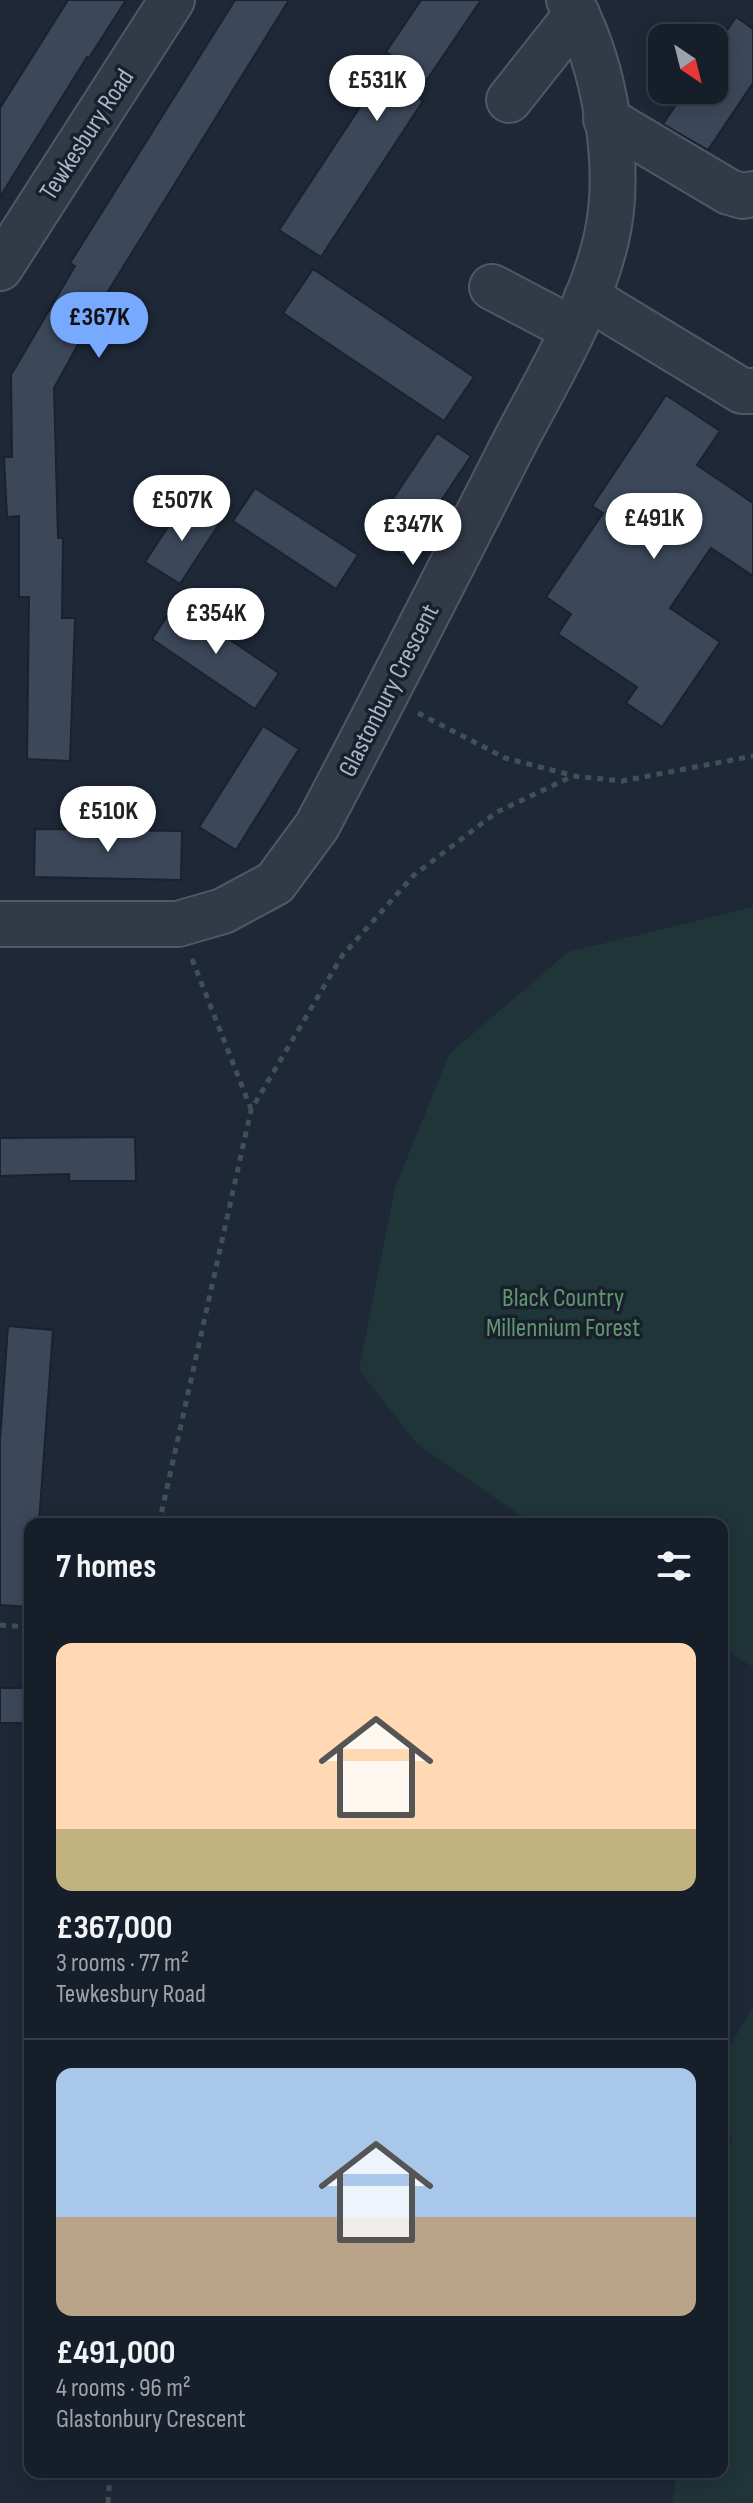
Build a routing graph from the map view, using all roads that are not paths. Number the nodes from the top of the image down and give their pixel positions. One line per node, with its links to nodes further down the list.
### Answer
1 (172, 0): 6 (street, Tewkesbury Road)
2 (573, 7): 3 (street); 4 (street, Glastonbury Crescent)
3 (509, 100)
4 (606, 119): 5 (street); 8 (street, Glastonbury Crescent)
5 (753, 194)
6 (0, 268)
7 (492, 287): 8 (street)
8 (580, 313): 9 (street); 10 (street, Glastonbury Crescent)
9 (753, 391)
10 (0, 924)

